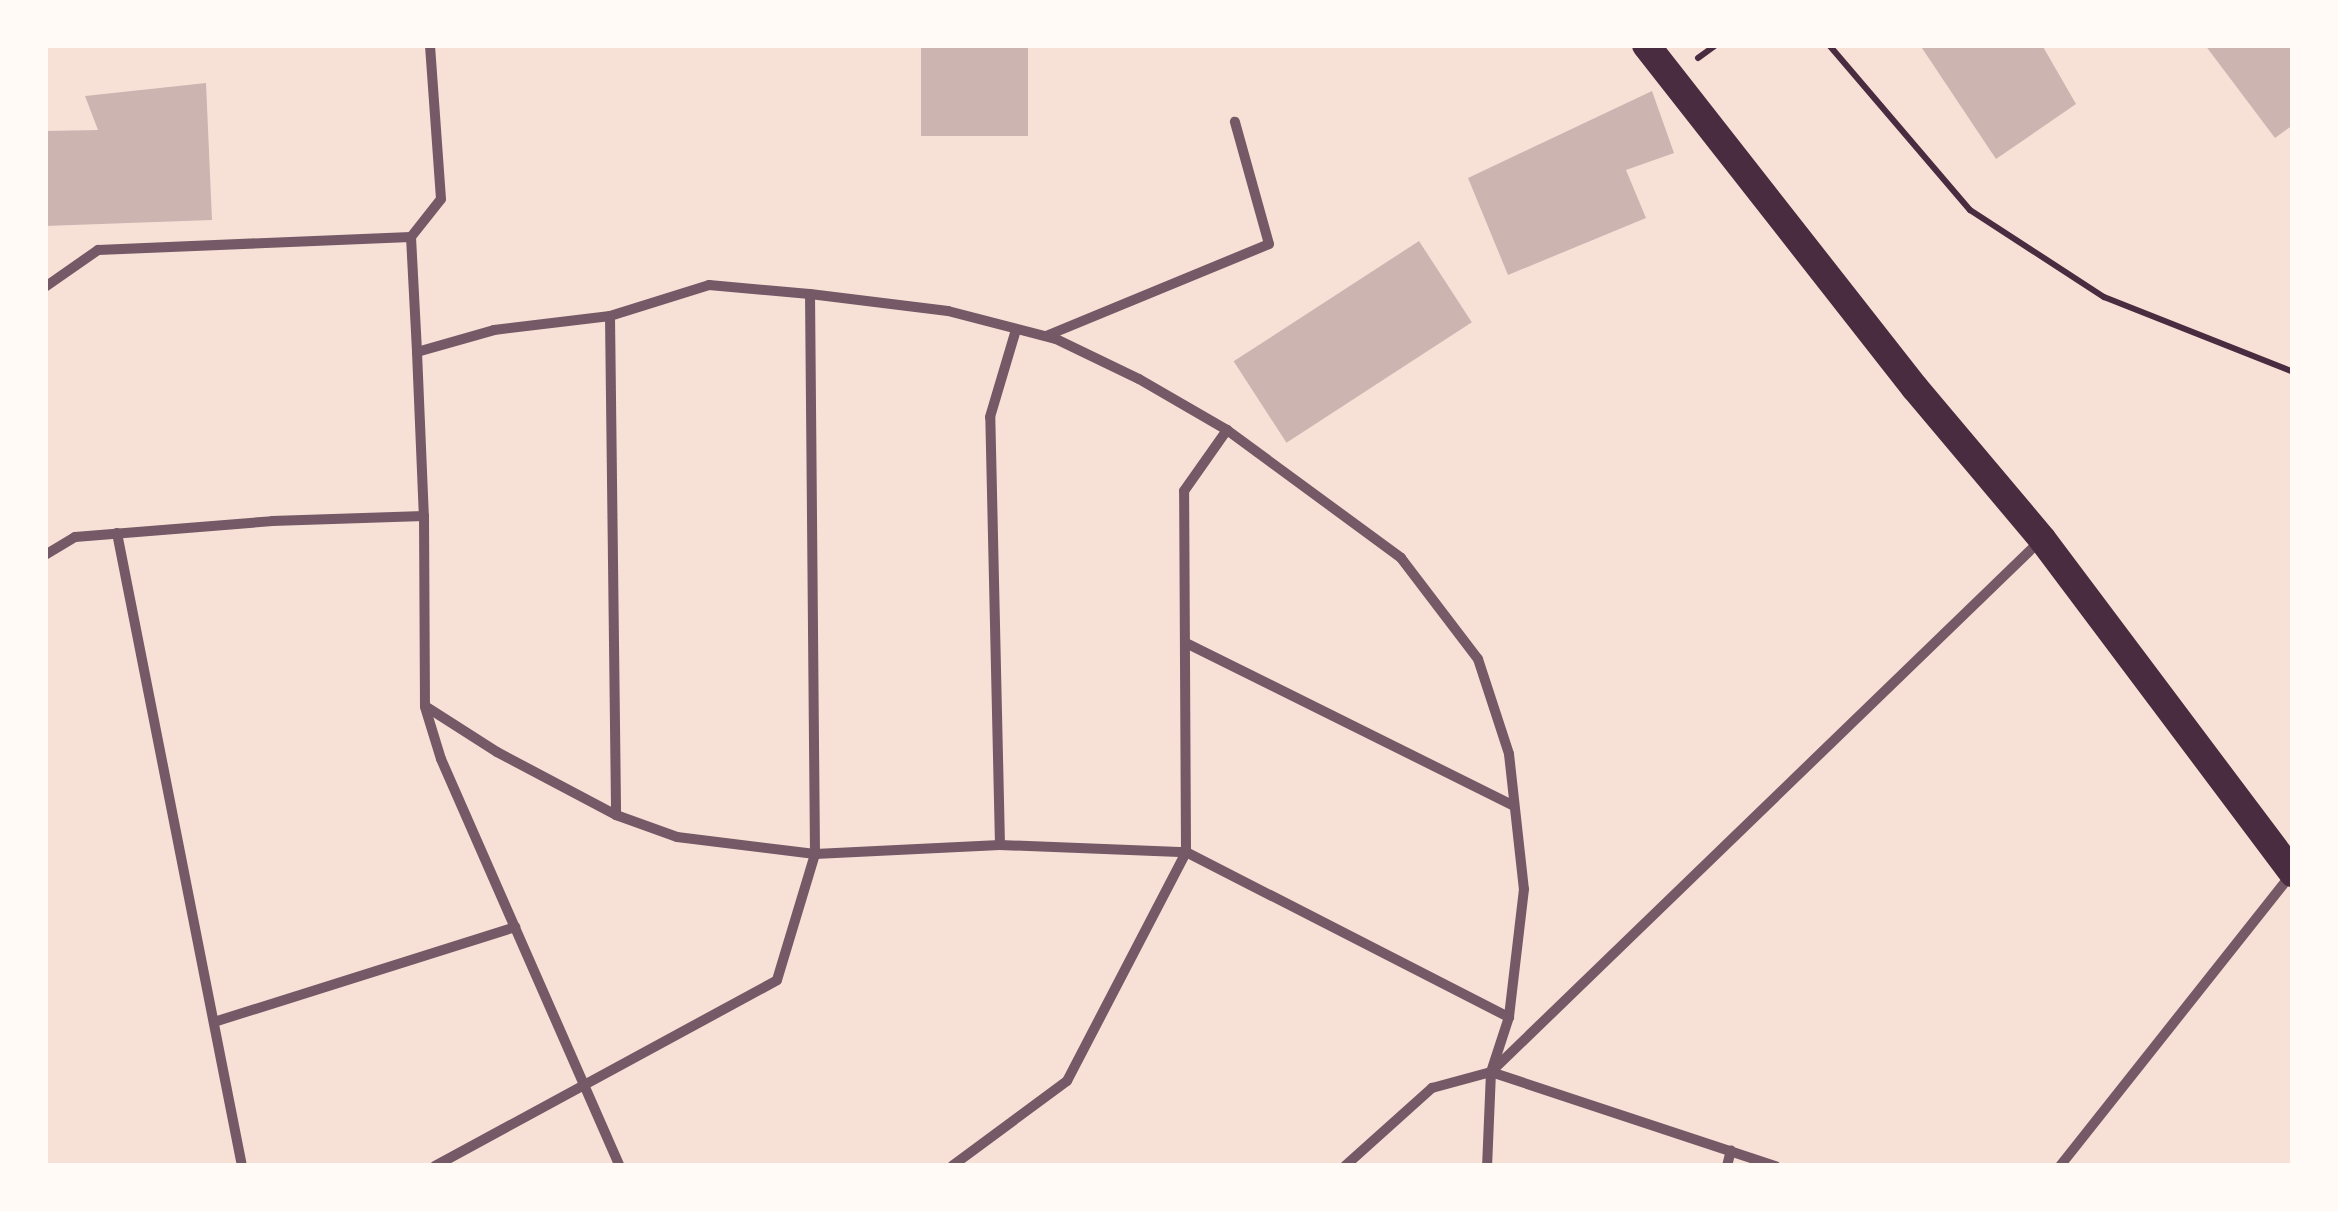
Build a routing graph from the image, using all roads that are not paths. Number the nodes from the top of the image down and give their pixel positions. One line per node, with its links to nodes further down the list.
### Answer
1 (430, 45): 4 (street)
2 (1646, 45): 14 (highway)
3 (1235, 122): 9 (street)
4 (410, 237): 5 (street); 10 (street)
5 (45, 287)
6 (810, 294): 7 (street); 8 (street); 22 (street)
7 (610, 316): 10 (street); 19 (street)
8 (1016, 330): 9 (street); 20 (street)
9 (1046, 336): 11 (street)
10 (417, 352): 12 (street)
11 (1227, 430): 16 (street); 18 (street)
12 (424, 516): 13 (street); 17 (street)
13 (118, 533): 15 (street); 26 (street)
14 (2042, 539): 23 (highway); 27 (street)
15 (45, 555)
16 (1188, 644): 18 (street); 21 (street)
17 (425, 706): 19 (street); 24 (street)
18 (1512, 805): 25 (street)
19 (616, 815): 22 (street)
20 (1000, 844): 21 (street); 22 (street)
21 (1186, 852): 25 (street); 33 (street)
22 (815, 854): 28 (street)
23 (2293, 873): 38 (street)
24 (515, 927): 26 (street); 28 (street)
25 (1509, 1017): 27 (street)
26 (214, 1022): 30 (street)
27 (1490, 1072): 29 (street); 34 (street); 35 (street)
28 (587, 1086): 31 (street); 32 (street)
29 (1731, 1150): 36 (street); 37 (street)
30 (242, 1166)
31 (435, 1166)
32 (620, 1166)
33 (952, 1166)
34 (1345, 1166)
35 (1486, 1166)
36 (1726, 1166)
37 (1776, 1166)
38 (2060, 1166)

